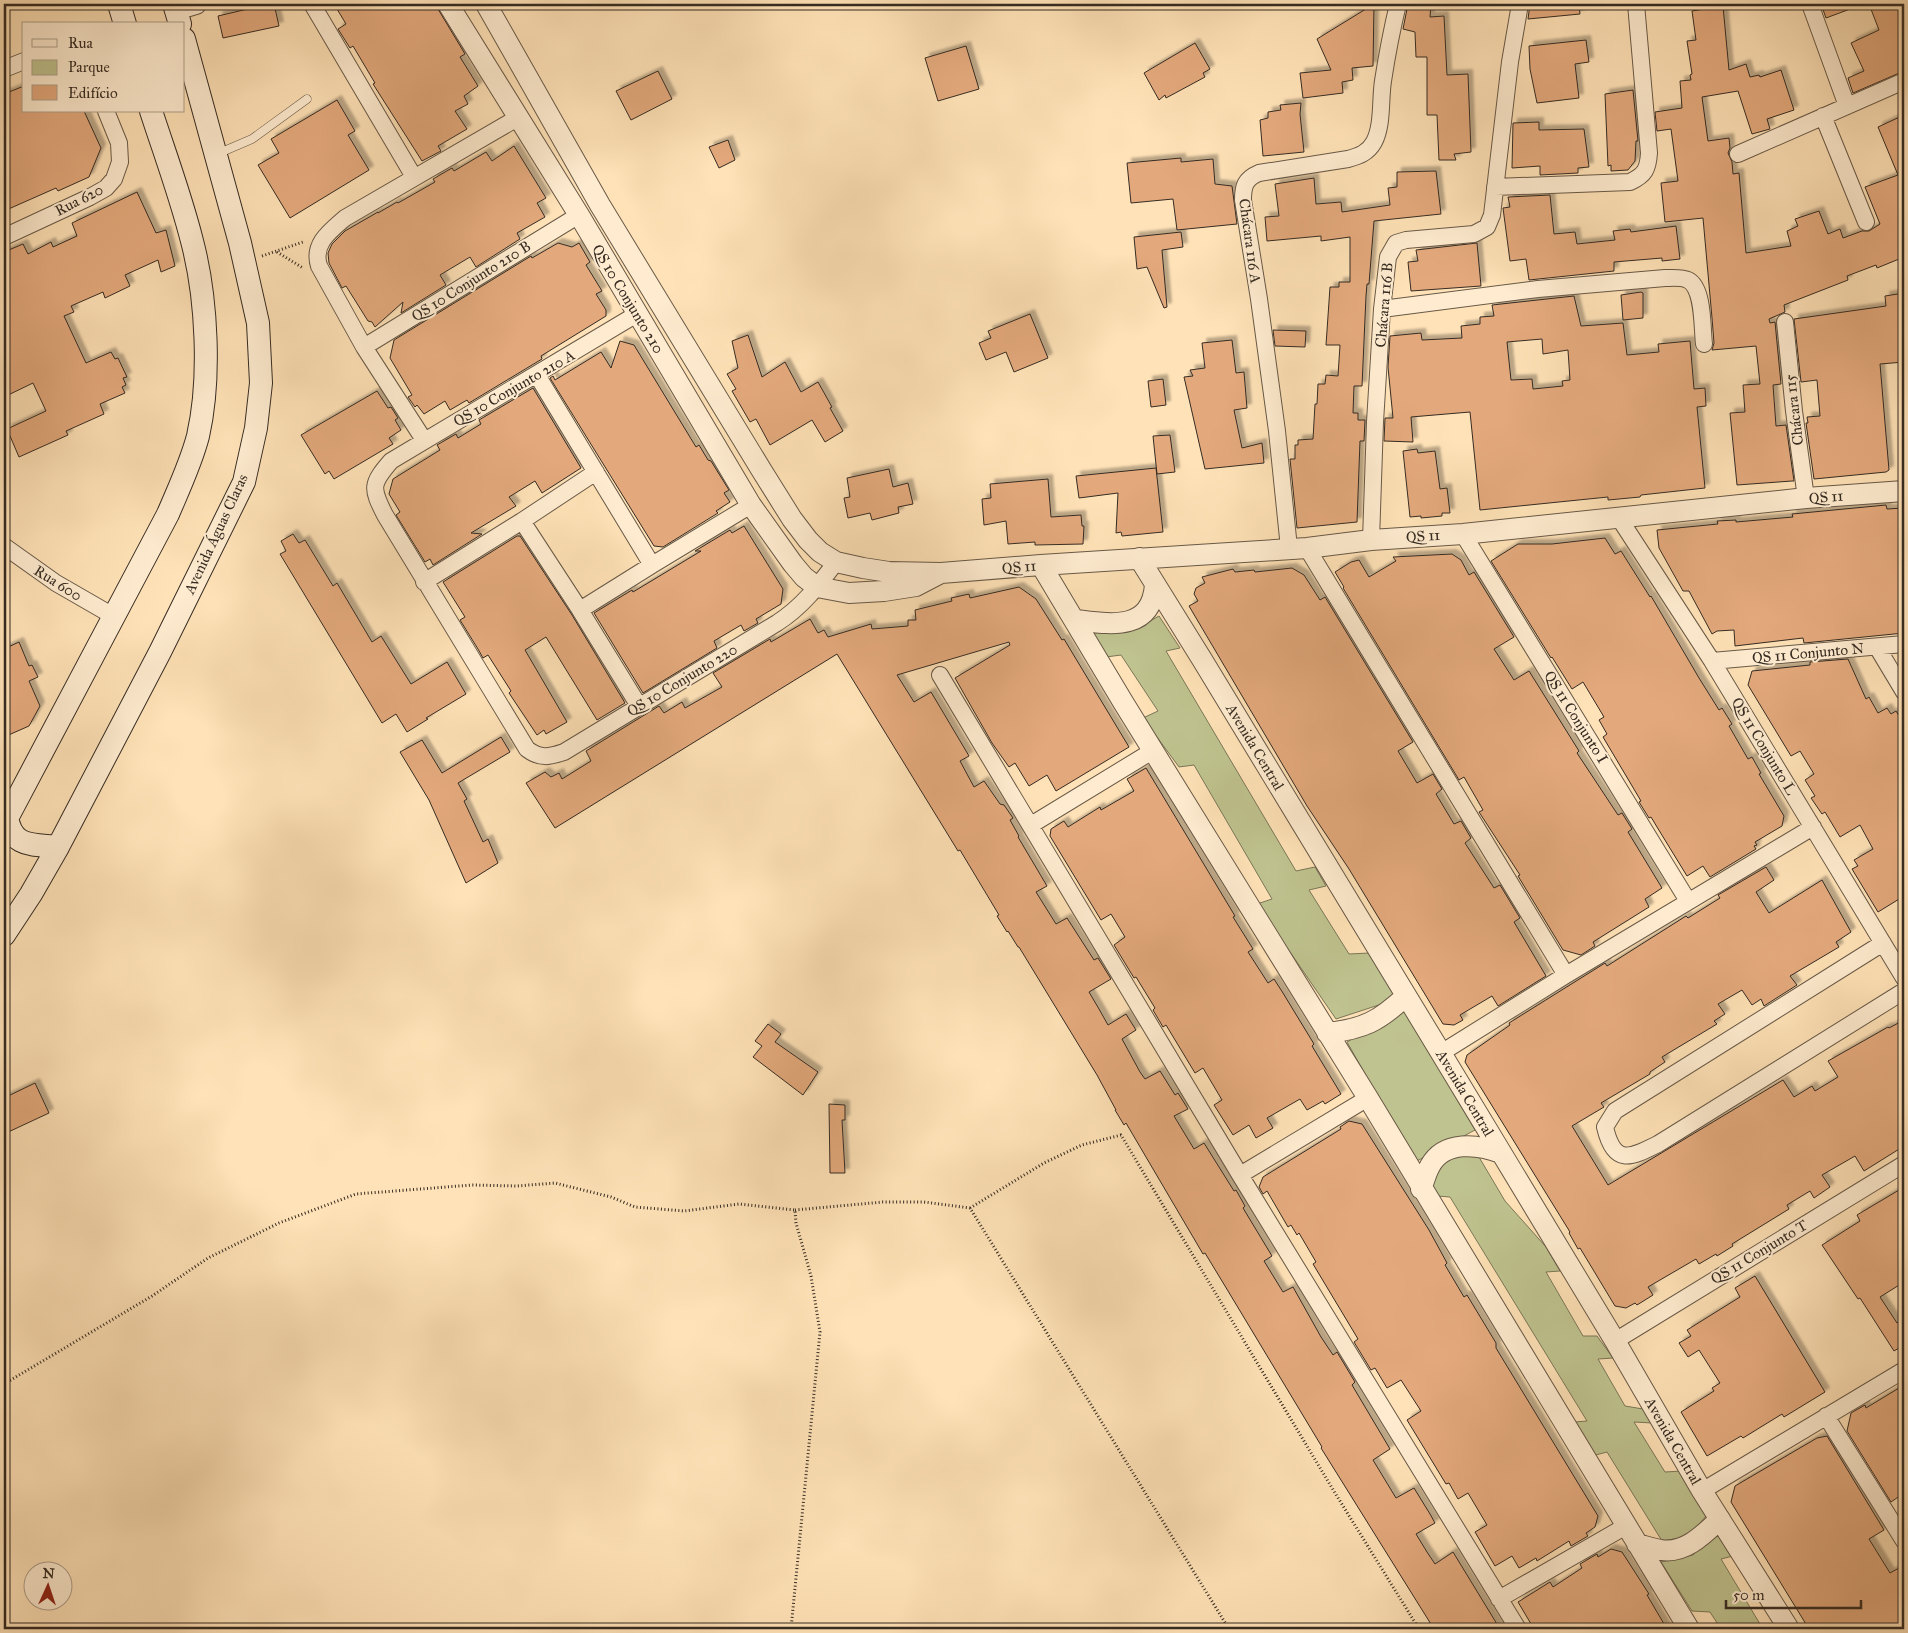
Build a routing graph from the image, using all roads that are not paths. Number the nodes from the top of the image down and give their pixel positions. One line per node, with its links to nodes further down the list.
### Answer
1 (119, 4): 9 (main road)
2 (312, 4): 22 (street)
3 (448, 4): 19 (street, QS 10 Conjunto 210)
4 (486, 4): 46 (street, QS 10 Conjunto 210)
5 (1398, 4): 44 (street, Chácara 116 A)
6 (1520, 4): 23 (street, Chácara 116 B)
7 (1636, 4): 23 (street)
8 (1810, 4): 15 (street)
9 (124, 22)
10 (185, 43): 21 (main road, Avenida Águas Claras)
11 (22, 61): 12 (street)
12 (4, 69)
13 (1904, 81): 15 (street)
14 (307, 99): 21 (lane)
15 (1847, 106): 18 (street)
16 (106, 112): 26 (street, Rua 620)
17 (151, 112): 54 (main road)
18 (1823, 116): 20 (street); 25 (street)
19 (519, 117): 22 (street); 24 (street, QS 10 Conjunto 210)
20 (1738, 154)
21 (215, 155): 66 (main road, Avenida Águas Claras)
22 (414, 177): 31 (street)
23 (1495, 187): 27 (street, Chácara 116 B)
24 (578, 215): 28 (street, QS 10 Conjunto 210); 31 (street, QS 10 Conjunto 210 B)
25 (1866, 222)
26 (4, 237)
27 (1382, 309): 30 (street); 42 (street, Chácara 116 B)
28 (638, 314): 32 (street, QS 10 Conjunto 210 A); 38 (street, QS 10 Conjunto 210)
29 (1785, 322): 37 (street, Chácara 115)
30 (1704, 344)
31 (364, 347): 33 (street)
32 (538, 375): 33 (street, QS 10 Conjunto 210 A); 35 (street)
33 (424, 440): 34 (street, QS 10 Conjunto 210 A)
34 (391, 461): 50 (street, QS 10 Conjunto 220)
35 (596, 472): 40 (street); 47 (street)
36 (1904, 491): 37 (street, QS 11)
37 (1806, 498): 39 (street, QS 11)
38 (751, 505): 47 (street); 52 (street, QS 10 Conjunto 210)
39 (1619, 518): 41 (street, QS 11); 58 (street, QS 11 Conjunto L)
40 (522, 521): 50 (street); 53 (street)
41 (1463, 534): 42 (street, QS 11); 67 (street, QS 11 Conjunto I)
42 (1371, 540): 44 (street, QS 11)
43 (4, 546): 54 (street, Rua 600)
44 (1298, 548): 45 (street, QS 11); 70 (street)
45 (1139, 558): 48 (street, QS 11); 51 (street, Avenida Central)
46 (836, 562): 49 (street, QS 11); 52 (street, QS 10 Conjunto 220)
47 (652, 565): 53 (street)
48 (1042, 565): 49 (street, QS 11); 55 (street)
49 (941, 573): 52 (street, QS 11)
50 (424, 582): 61 (street, QS 10 Conjunto 220)
51 (1155, 585): 55 (street); 73 (street, Avenida Central)
52 (817, 587): 61 (street, QS 10 Conjunto 220)
53 (580, 610): 61 (street)
54 (114, 617): 63 (main road)
55 (1076, 620): 62 (street)
56 (1904, 644): 57 (street, QS 11 Conjunto N)
57 (1877, 647): 58 (street, QS 11 Conjunto N); 60 (street)
58 (1712, 661): 65 (street, QS 11 Conjunto L)
59 (940, 675): 64 (street)
60 (1904, 692)
61 (639, 706)
62 (1154, 750): 64 (street); 74 (street)
63 (6, 821): 66 (main road)
64 (1031, 825): 79 (street)
65 (1813, 827): 67 (street); 69 (street, QS 11 Conjunto L)
66 (58, 847): 68 (main road, Avenida Águas Claras)
67 (1688, 901): 70 (street)
68 (4, 935)
69 (1884, 943): 71 (street, QS 11 Conjunto L); 72 (street)
70 (1566, 975): 75 (street)
71 (1904, 978)
72 (1904, 991)
73 (1406, 996): 74 (street); 75 (street, Avenida Central)
74 (1327, 1033): 76 (street)
75 (1441, 1053): 77 (street, Avenida Central)
76 (1368, 1098): 79 (street); 80 (street)
77 (1501, 1153): 80 (street); 81 (street, Avenida Central)
78 (1904, 1164): 81 (street, QS 11 Conjunto T)
79 (1240, 1175): 89 (street)
80 (1421, 1189): 86 (street)
81 (1615, 1341): 84 (street, Avenida Central)
82 (1904, 1370): 83 (street)
83 (1826, 1416): 84 (street); 87 (street)
84 (1702, 1491): 85 (street, Avenida Central)
85 (1720, 1519): 88 (street); 92 (street, Avenida Central)
86 (1626, 1526): 88 (street); 89 (street)
87 (1904, 1541)
88 (1637, 1544): 91 (street)
89 (1499, 1599): 90 (street)
90 (1518, 1629)
91 (1690, 1629)
92 (1789, 1629)

